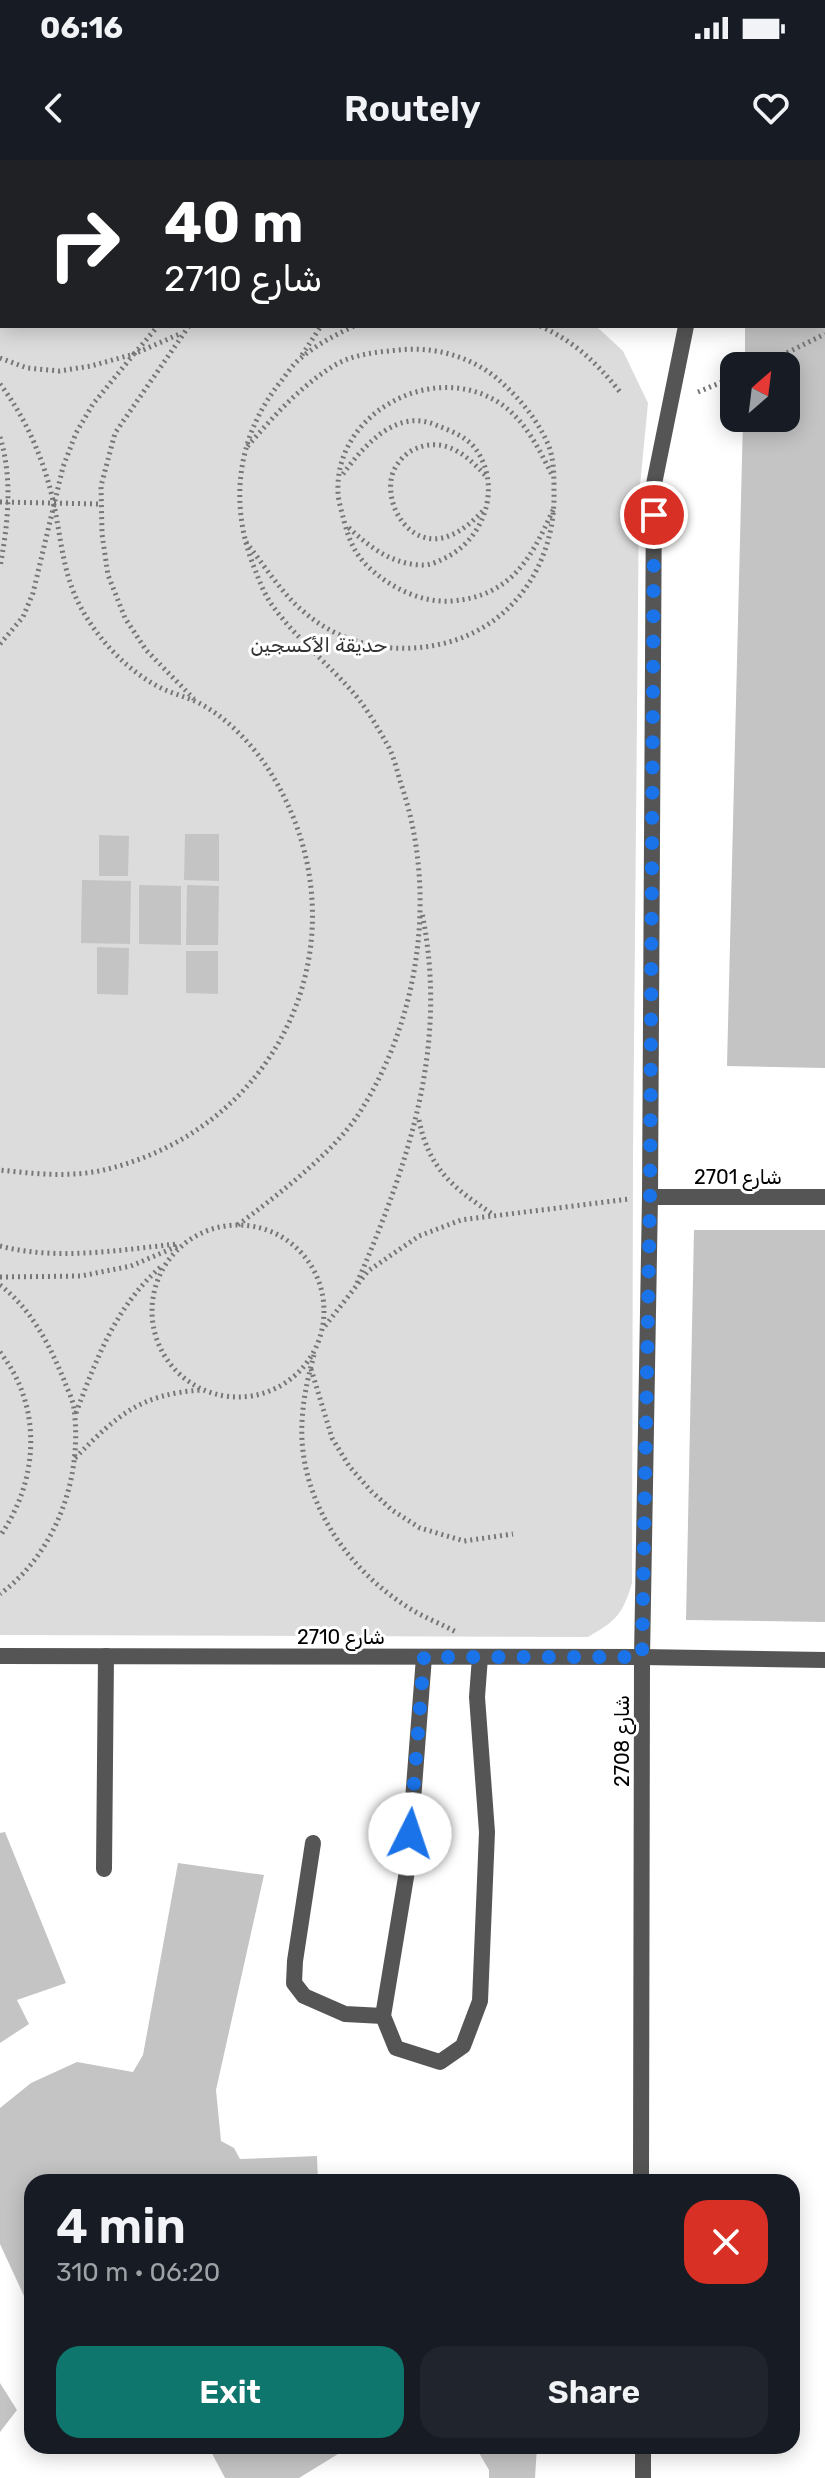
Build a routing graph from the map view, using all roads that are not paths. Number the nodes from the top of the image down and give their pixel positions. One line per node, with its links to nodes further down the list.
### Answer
1 (686, 328): 2 (street, شارع 2708)
2 (650, 1197): 3 (street, شارع 2701); 8 (street, شارع 2708)
3 (825, 1197)
4 (0, 1656): 5 (street, شارع 2710)
5 (106, 1656): 6 (street, شارع 2710); 11 (street)
6 (424, 1657): 7 (street, شارع 2710); 12 (street)
7 (480, 1657): 8 (street, شارع 2710); 12 (street)
8 (642, 1657): 9 (street, شارع 2710); 13 (street, شارع 2708)
9 (825, 1660)
10 (313, 1843): 12 (street)
11 (104, 1869)
12 (383, 2016)
13 (641, 2174)
14 (643, 2454): 15 (street)
15 (643, 2478)

